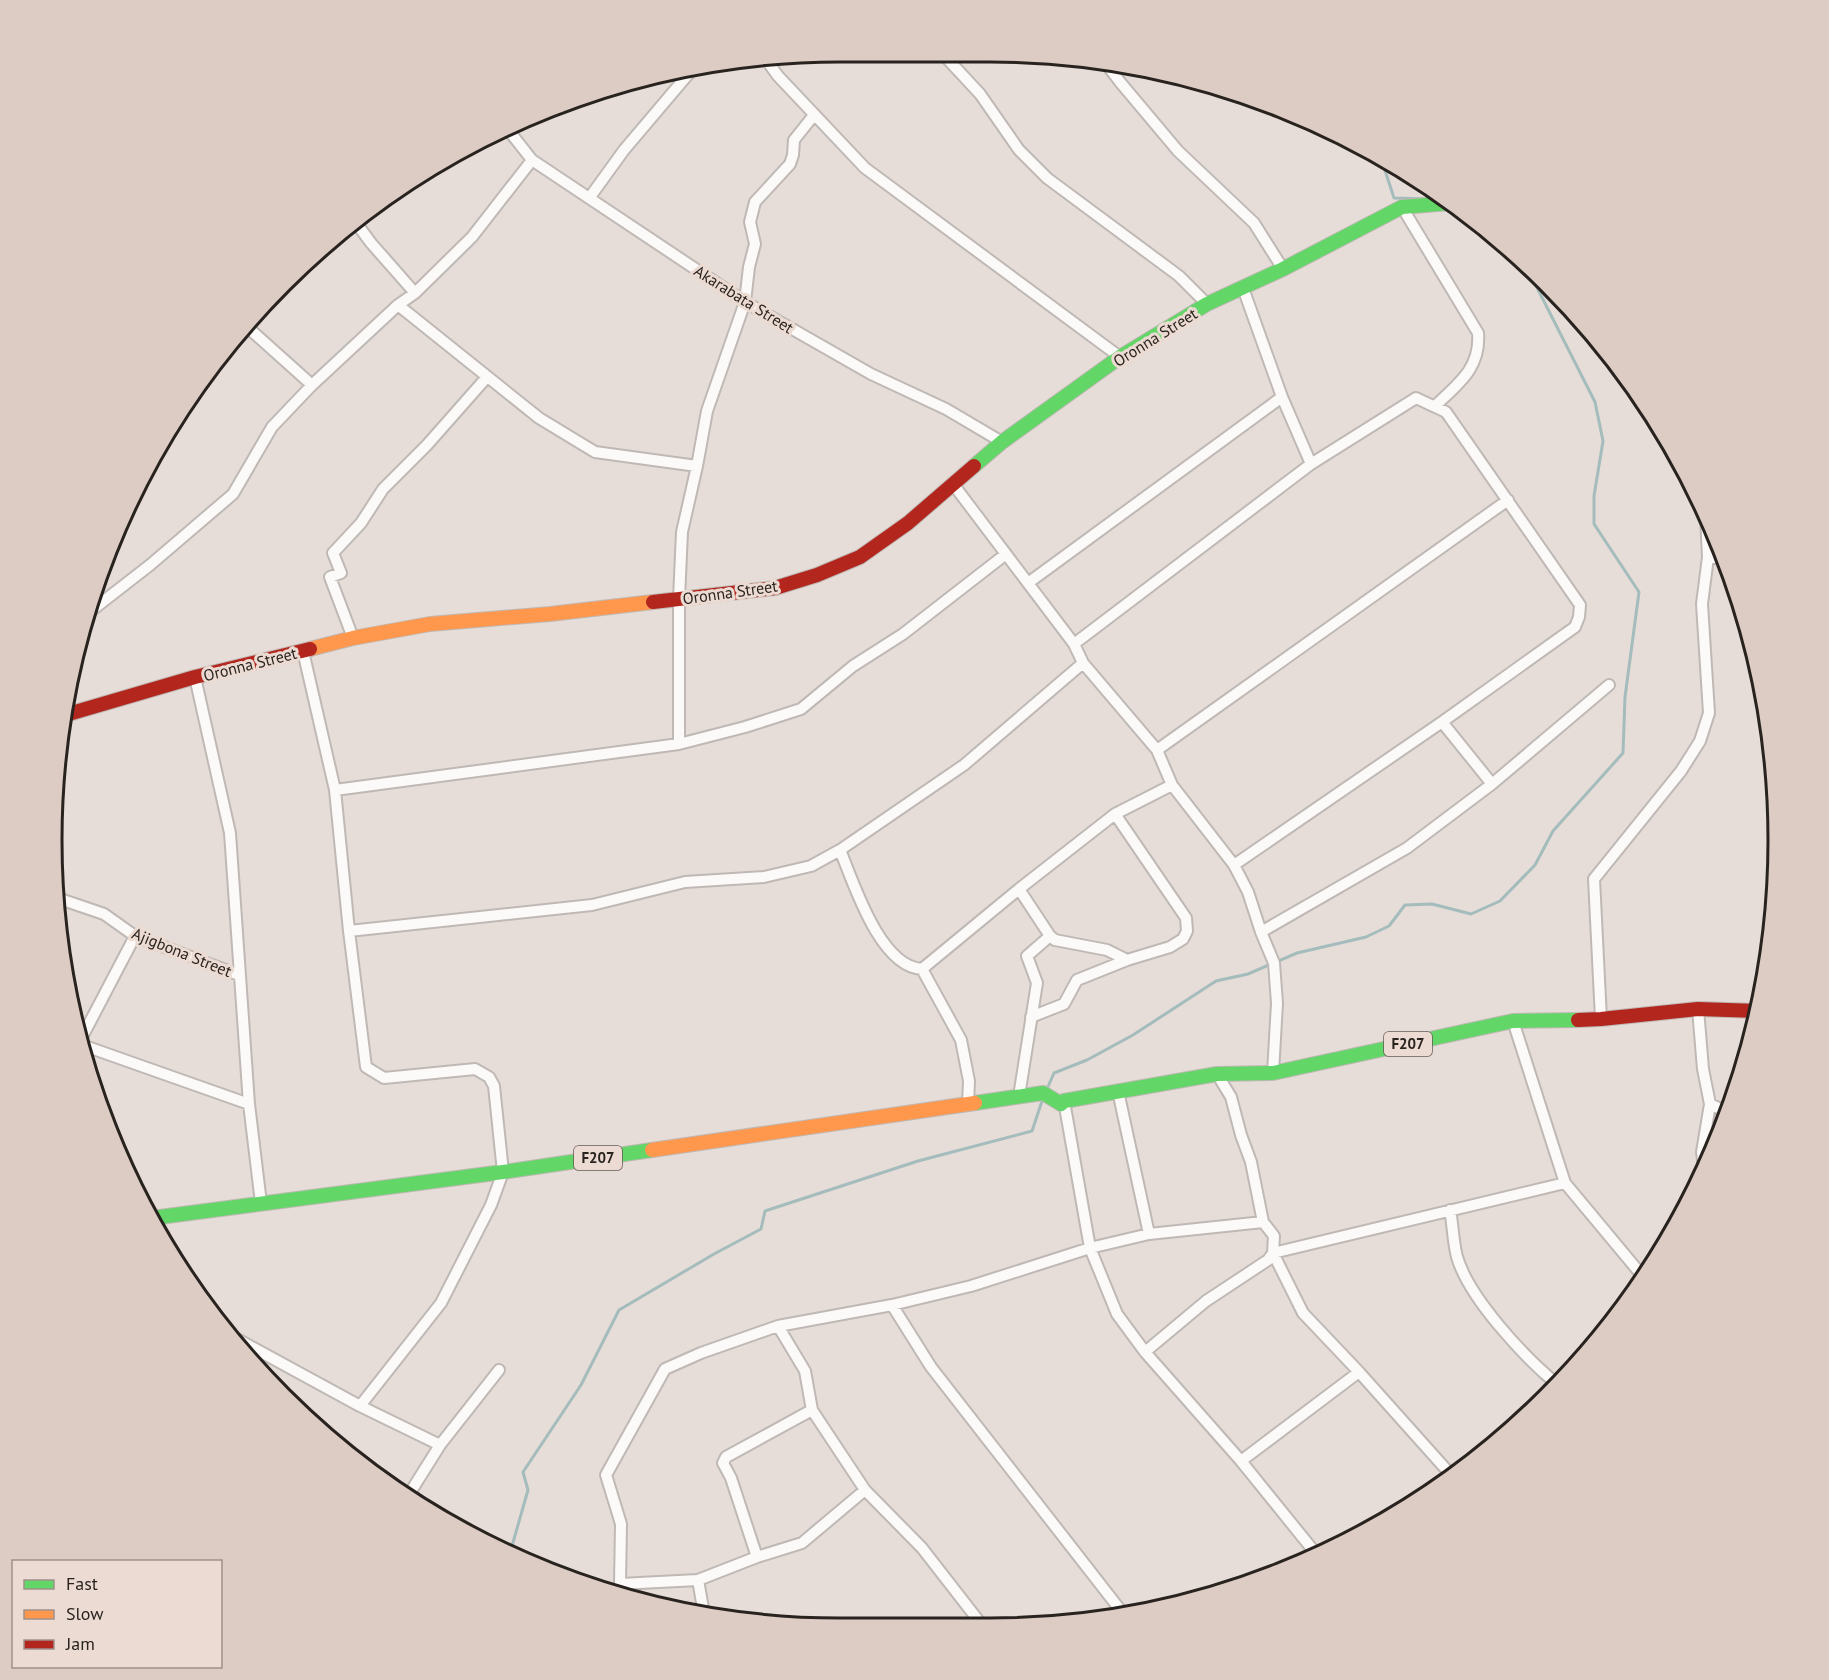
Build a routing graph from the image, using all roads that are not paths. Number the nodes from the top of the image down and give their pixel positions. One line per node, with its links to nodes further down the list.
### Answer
1 (950, 62): 16 (street)
2 (771, 65): 5 (street)
3 (1112, 71): 12 (street)
4 (686, 76): 8 (street)
5 (814, 115): 15 (street); 19 (street)
6 (512, 135): 7 (street, Akarabata Street)
7 (532, 160): 8 (street, Akarabata Street); 14 (street)
8 (590, 197): 15 (street, Akarabata Street)
9 (1438, 204): 10 (main road)
10 (1403, 207): 12 (main road, Oronna Street); 23 (street)
11 (360, 227): 14 (street)
12 (1283, 269): 13 (main road, Oronna Street)
13 (1243, 288): 16 (main road, Oronna Street); 22 (street)
14 (415, 293): 17 (street)
15 (745, 302): 24 (street, Akarabata Street); 26 (street)
16 (1208, 304): 19 (main road, Oronna Street)
17 (398, 305): 20 (street); 21 (street)
18 (251, 331): 21 (street)
19 (1120, 357): 24 (main road, Oronna Street)
20 (487, 376): 26 (street); 36 (street)
21 (312, 385): 35 (street)
22 (1282, 397): 25 (street); 33 (street)
23 (1435, 406): 25 (street); 28 (street)
24 (1002, 442): 27 (main road, Oronna Street)
25 (1311, 464): 37 (street)
26 (697, 466): 34 (street)
27 (953, 484): 30 (street); 34 (main road, Oronna Street)
28 (1508, 500): 43 (street); 45 (street)
29 (1707, 540): 31 (street)
30 (1006, 554): 33 (street); 44 (street)
31 (1708, 557): 32 (street); 64 (street)
32 (1714, 558)
33 (1028, 583): 37 (street)
34 (679, 599): 36 (main road, Oronna Street); 44 (street)
35 (98, 605)
36 (353, 638): 38 (main road, Oronna Street)
37 (1074, 644): 39 (street)
38 (303, 651): 40 (main road, Oronna Street); 48 (street)
39 (1083, 663): 45 (street); 50 (street)
40 (195, 677): 42 (main road, Oronna Street); 60 (street)
41 (1609, 685): 46 (street)
42 (72, 713)
43 (1442, 722): 46 (street); 51 (street)
44 (679, 744): 48 (street)
45 (1157, 750): 47 (street)
46 (1492, 784): 55 (street)
47 (1172, 785): 49 (street); 51 (street)
48 (335, 789): 54 (street)
49 (1116, 814): 52 (street); 58 (street)
50 (840, 850): 54 (street); 59 (street)
51 (1234, 865): 55 (street)
52 (1019, 889): 57 (street); 59 (street)
53 (64, 900): 56 (street, Ajigbona Street)
54 (349, 932): 78 (street)
55 (1261, 933): 68 (street)
56 (135, 936): 60 (street, Ajigbona Street); 66 (street)
57 (1050, 936): 58 (street); 63 (street)
58 (1127, 960): 63 (street)
59 (922, 969): 73 (street)
60 (239, 975): 74 (street)
61 (1698, 1009): 62 (main road, F207); 64 (main road, F207); 75 (street)
62 (1748, 1011)
63 (1031, 1017): 71 (street)
64 (1601, 1019): 65 (main road, F207)
65 (1513, 1021): 68 (main road, F207); 79 (street)
66 (86, 1033)
67 (90, 1046): 74 (street)
68 (1273, 1073): 69 (main road, F207)
69 (1217, 1074): 70 (main road, F207); 83 (street)
70 (1118, 1091): 72 (main road, F207); 84 (street)
71 (1025, 1096): 72 (main road, F207); 73 (main road, F207)
72 (1063, 1102): 85 (street)
73 (968, 1103): 78 (main road, F207)
74 (249, 1104): 80 (street)
75 (1710, 1104): 76 (street); 77 (street)
76 (1719, 1108)
77 (1702, 1151)
78 (503, 1172): 80 (main road, F207); 95 (street)
79 (1565, 1183): 81 (street); 87 (street)
80 (261, 1203): 82 (main road, F207)
81 (1450, 1210): 86 (street); 94 (street)
82 (160, 1217)
83 (1263, 1222): 84 (street); 86 (street)
84 (1149, 1234): 85 (street)
85 (1090, 1248): 88 (street); 91 (street)
86 (1273, 1253): 91 (street); 93 (street)
87 (1638, 1270)
88 (892, 1305): 89 (street); 108 (street)
89 (778, 1326): 96 (street); 105 (street)
90 (248, 1345): 95 (street)
91 (1145, 1352): 98 (street)
92 (499, 1370): 97 (street)
93 (1359, 1372): 98 (street); 99 (street)
94 (1551, 1378)
95 (360, 1406): 97 (street)
96 (812, 1410): 101 (street); 103 (street)
97 (440, 1445): 100 (street)
98 (1241, 1461): 102 (street)
99 (1446, 1470)
100 (412, 1490)
101 (865, 1490): 103 (street); 109 (street)
102 (1311, 1548)
103 (757, 1557): 104 (street)
104 (698, 1580): 106 (street); 107 (street)
105 (619, 1586)
106 (626, 1588)
107 (703, 1606)
108 (1118, 1608)
109 (976, 1618)

